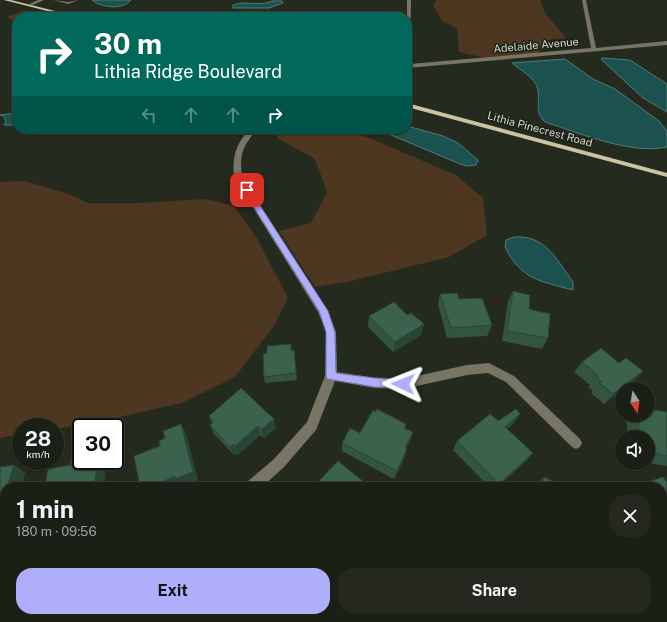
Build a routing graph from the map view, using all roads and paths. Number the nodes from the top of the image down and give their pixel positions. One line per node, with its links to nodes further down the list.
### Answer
1 (6, 0): 9 (main road)
2 (17, 0): 8 (main road)
3 (42, 0): 8 (street)
4 (55, 0): 5 (street)
5 (77, 0)
6 (409, 0): 11 (street)
7 (584, 0): 13 (street)
8 (31, 4): 10 (main road)
9 (57, 12)
10 (60, 12)
11 (409, 12)
12 (667, 43): 13 (street, Adelaide Avenue)
13 (594, 50): 14 (street, Adelaide Avenue)
14 (412, 66)
15 (412, 105): 17 (main road, Lithia Pinecrest Road)
16 (248, 134): 18 (street)
17 (667, 175)
18 (331, 376): 19 (street); 20 (street)
19 (576, 443)
20 (258, 482)

